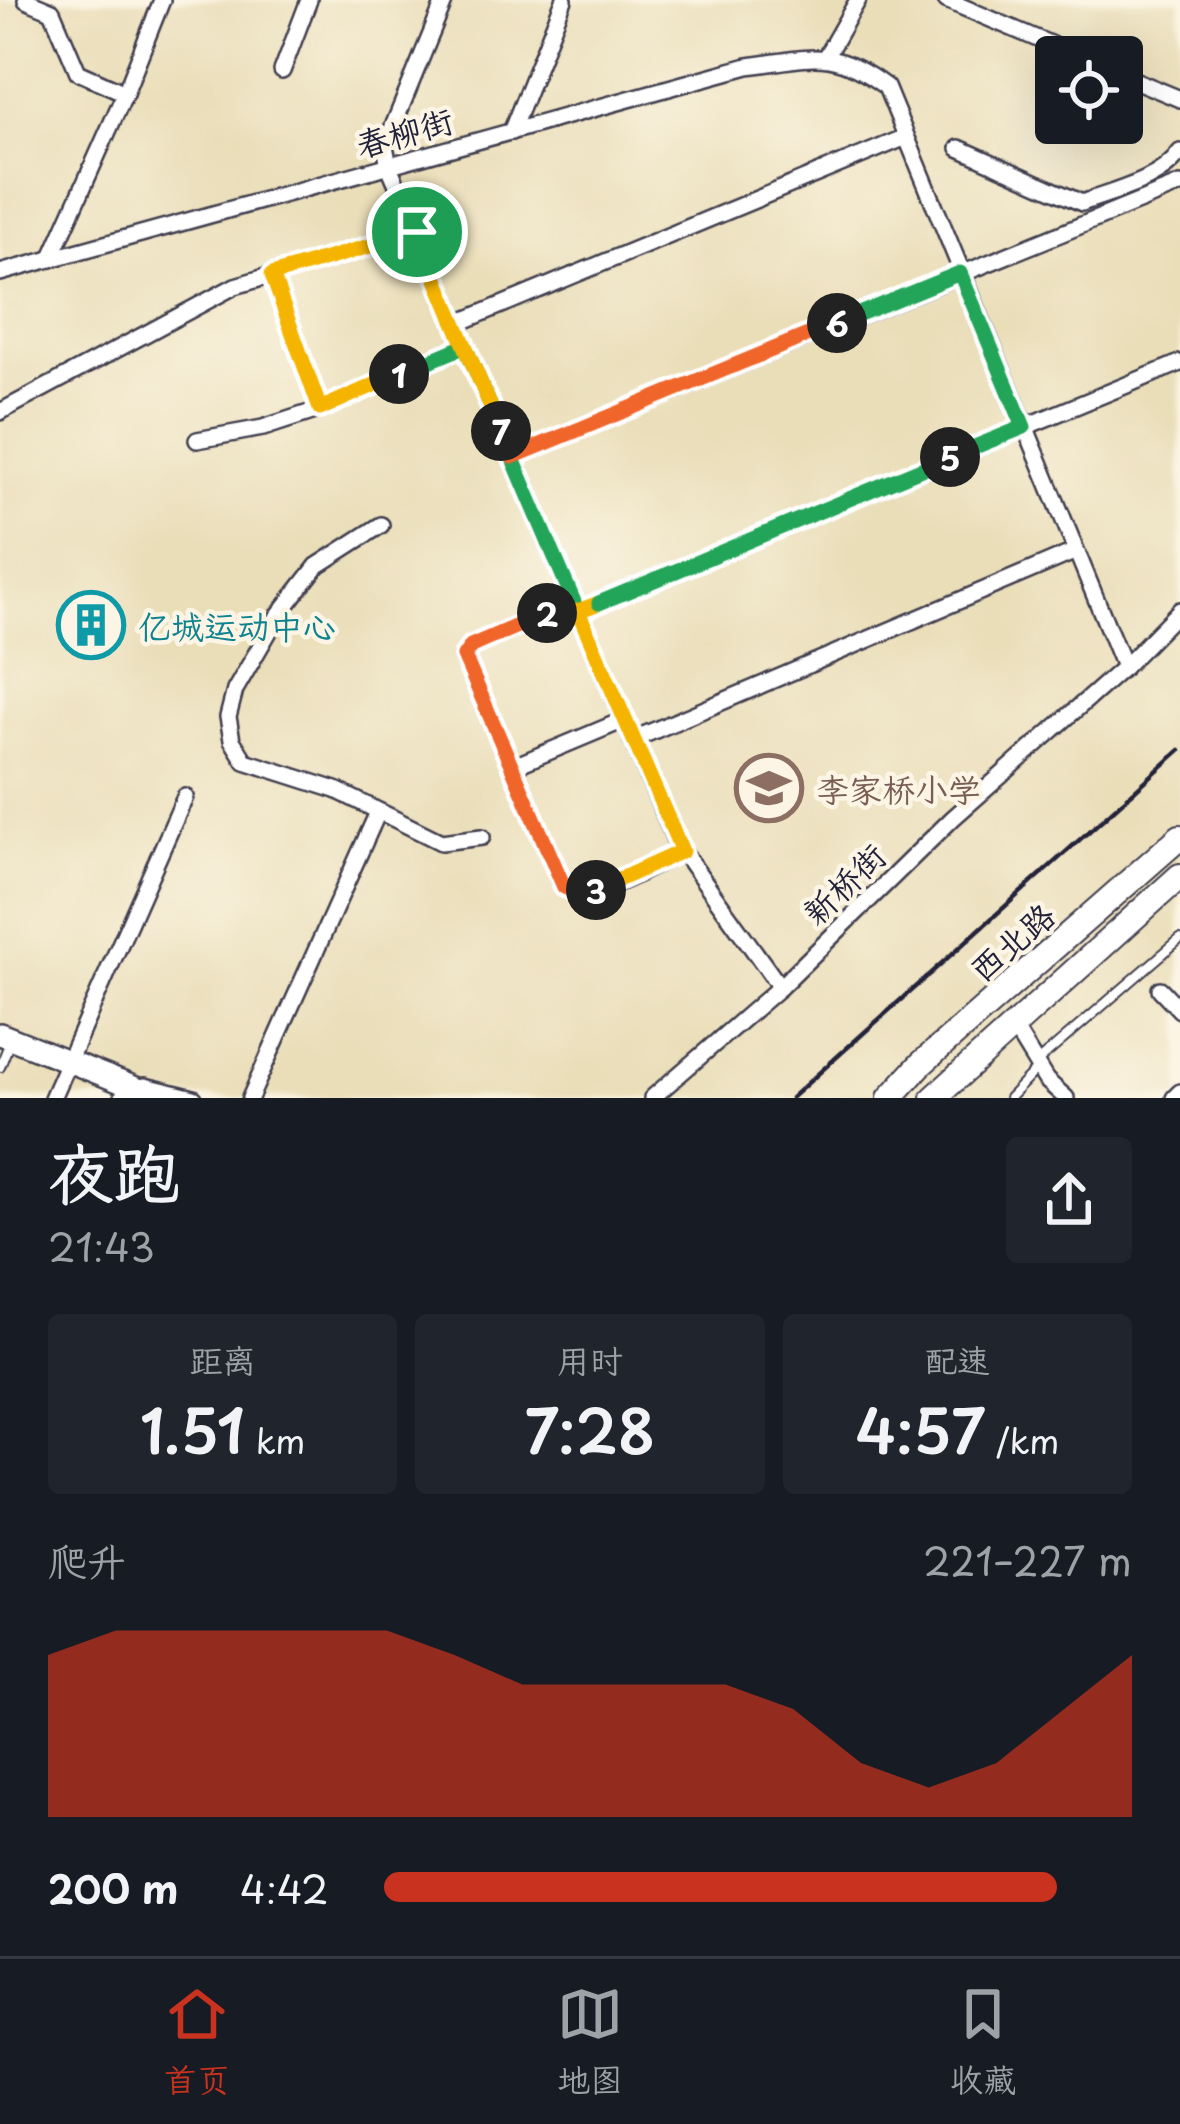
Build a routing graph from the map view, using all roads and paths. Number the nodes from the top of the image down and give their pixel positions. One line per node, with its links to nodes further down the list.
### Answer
1 (26, 0): 12 (street)
2 (162, 0): 12 (street)
3 (309, 0): 10 (street)
4 (445, 0): 18 (street)
5 (563, 0): 14 (street)
6 (858, 0): 9 (street)
7 (946, 0): 8 (street)
8 (1035, 38)
9 (826, 56): 14 (street, 春柳街); 15 (street)
10 (282, 71)
11 (1143, 84): 13 (street)
12 (125, 93): 21 (street)
13 (1180, 99)
14 (511, 132): 18 (street, 春柳街)
15 (906, 137): 22 (street); 25 (street)
16 (959, 148): 17 (street)
17 (1180, 152)
18 (389, 166): 20 (street); 21 (street, 春柳街)
19 (1180, 185): 22 (street)
20 (417, 232): 24 (street); 25 (street)
21 (51, 260): 23 (street, 春柳街)
22 (960, 273): 30 (street); 32 (street)
23 (0, 274)
24 (272, 275): 28 (street); 29 (street)
25 (456, 324): 26 (street)
26 (465, 346): 28 (street); 32 (street)
27 (1180, 363): 30 (street)
28 (320, 409): 31 (street)
29 (0, 412)
30 (1024, 427): 34 (street); 35 (street)
31 (197, 440)
32 (512, 457): 35 (street)
33 (381, 525): 42 (street)
34 (1076, 551): 37 (street); 39 (street)
35 (576, 606): 38 (street); 40 (street)
36 (1180, 610): 37 (street, 新桥街)
37 (1124, 667): 48 (street, 新桥街)
38 (624, 720): 39 (street); 40 (street)
39 (632, 740): 45 (street)
40 (512, 767): 45 (street)
41 (185, 797): 54 (street)
42 (378, 812): 43 (street); 59 (street)
43 (482, 837)
44 (1180, 837): 61 (highway, 西北路)
45 (682, 851): 48 (street)
46 (1180, 876): 51 (highway, 西北路)
47 (1180, 939): 53 (lane)
48 (780, 987): 60 (street, 新桥街)
49 (1160, 989): 50 (street)
50 (1180, 1010)
51 (1013, 1026): 53 (street); 62 (highway, 西北路)
52 (2, 1049): 54 (main road)
53 (1037, 1066): 63 (lane); 64 (street)
54 (66, 1067): 55 (main road); 56 (street)
55 (126, 1094): 57 (main road); 58 (street)
56 (52, 1098)
57 (161, 1098)
58 (194, 1098)
59 (250, 1098)
60 (652, 1098)
61 (890, 1098)
62 (934, 1098)
63 (1009, 1098)
64 (1066, 1098)

